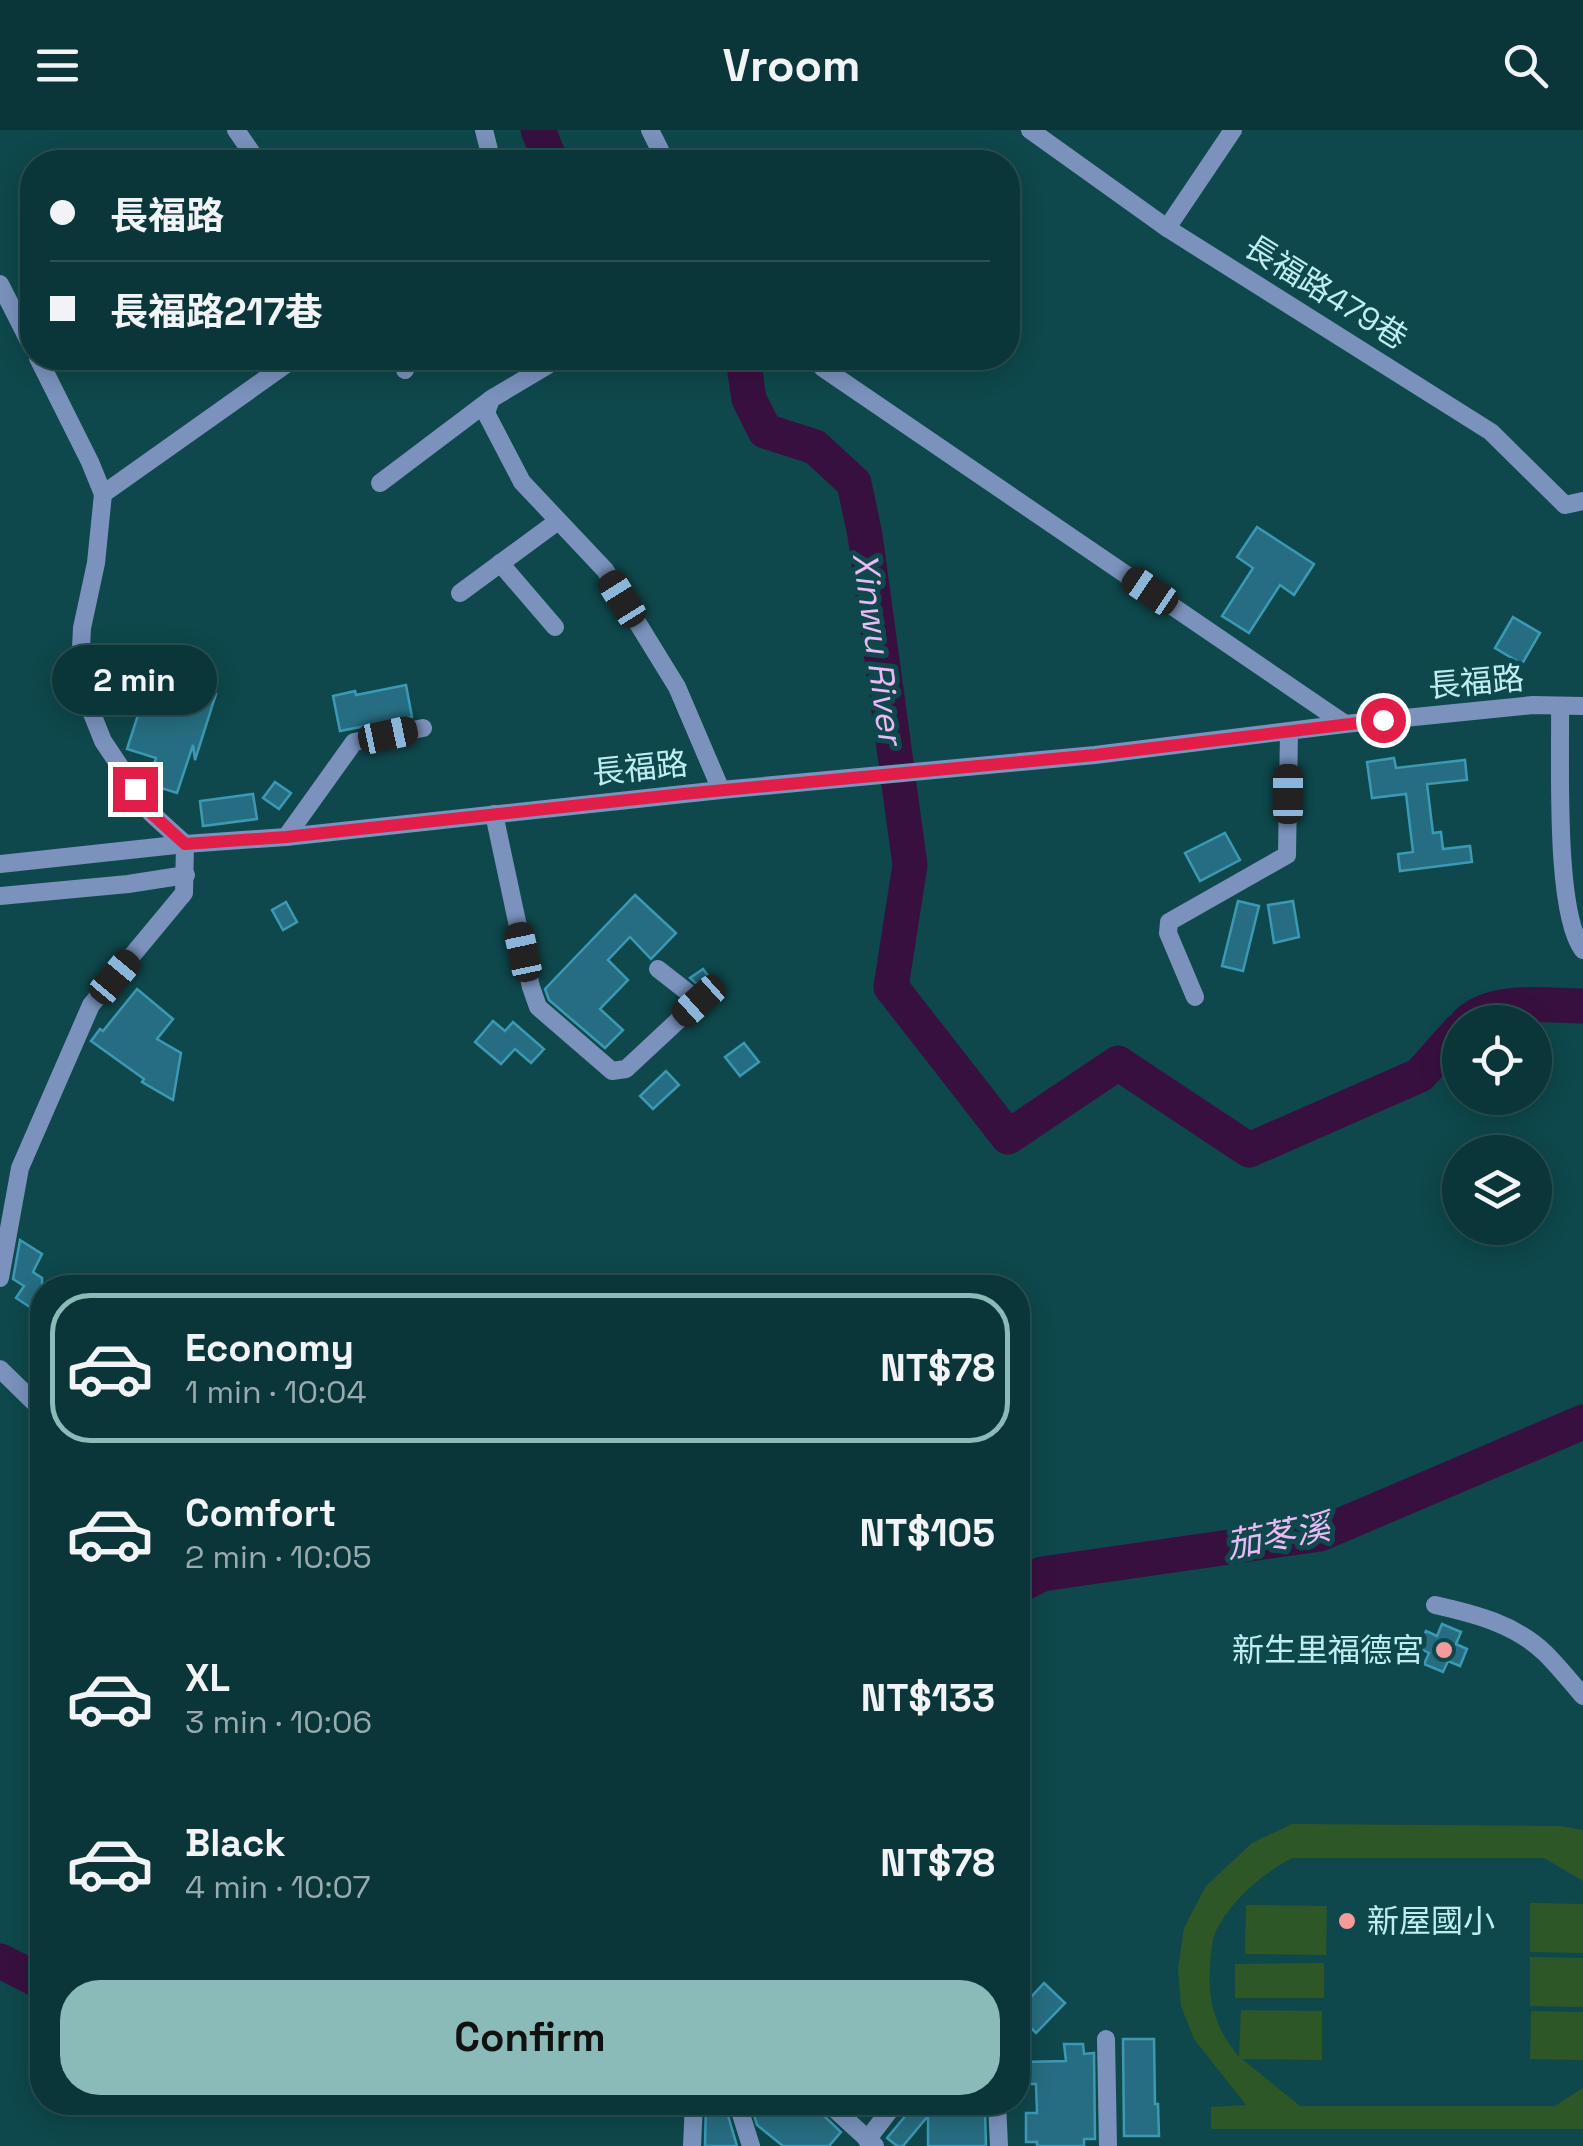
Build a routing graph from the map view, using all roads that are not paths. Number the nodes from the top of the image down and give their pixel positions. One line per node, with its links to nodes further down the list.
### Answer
1 (1030, 130): 3 (street, 長福路479巷)
2 (1233, 130): 3 (street)
3 (1166, 228): 13 (street, 長福路479巷)
4 (0, 284): 5 (street)
5 (20, 324)
6 (44, 370): 12 (street)
7 (278, 370): 12 (street)
8 (540, 370): 10 (street)
9 (826, 370): 20 (street)
10 (491, 399): 11 (street); 14 (street)
11 (380, 483)
12 (103, 494): 26 (street)
13 (1583, 502)
14 (558, 521): 15 (street); 23 (street)
15 (500, 563): 16 (street); 17 (street)
16 (460, 592)
17 (555, 628)
18 (1583, 706): 19 (street, 長福路)
19 (1560, 707): 20 (street, 長福路); 30 (street)
20 (1346, 724): 22 (street, 長福路)
21 (423, 728): 25 (street)
22 (1289, 732): 23 (street, 長福路); 32 (street)
23 (721, 790): 24 (street, 長福路)
24 (494, 814): 25 (street, 長福路); 31 (street)
25 (286, 837): 26 (street, 長福路)
26 (185, 844): 27 (street, 長福路); 28 (street)
27 (0, 864)
28 (186, 875): 29 (street); 33 (street)
29 (0, 896)
30 (1583, 950)
31 (658, 969)
32 (1194, 997)
33 (0, 1278)
34 (0, 1370): 35 (street)
35 (30, 1399)
36 (1435, 1605): 37 (street)
37 (1583, 1696)
38 (1106, 2039): 48 (street)
39 (693, 2115): 45 (street)
40 (742, 2115): 46 (street)
41 (839, 2115): 44 (street)
42 (886, 2115): 44 (street)
43 (998, 2115): 47 (street)
44 (865, 2142)
45 (692, 2146)
46 (751, 2146)
47 (999, 2146)
48 (1108, 2146)

